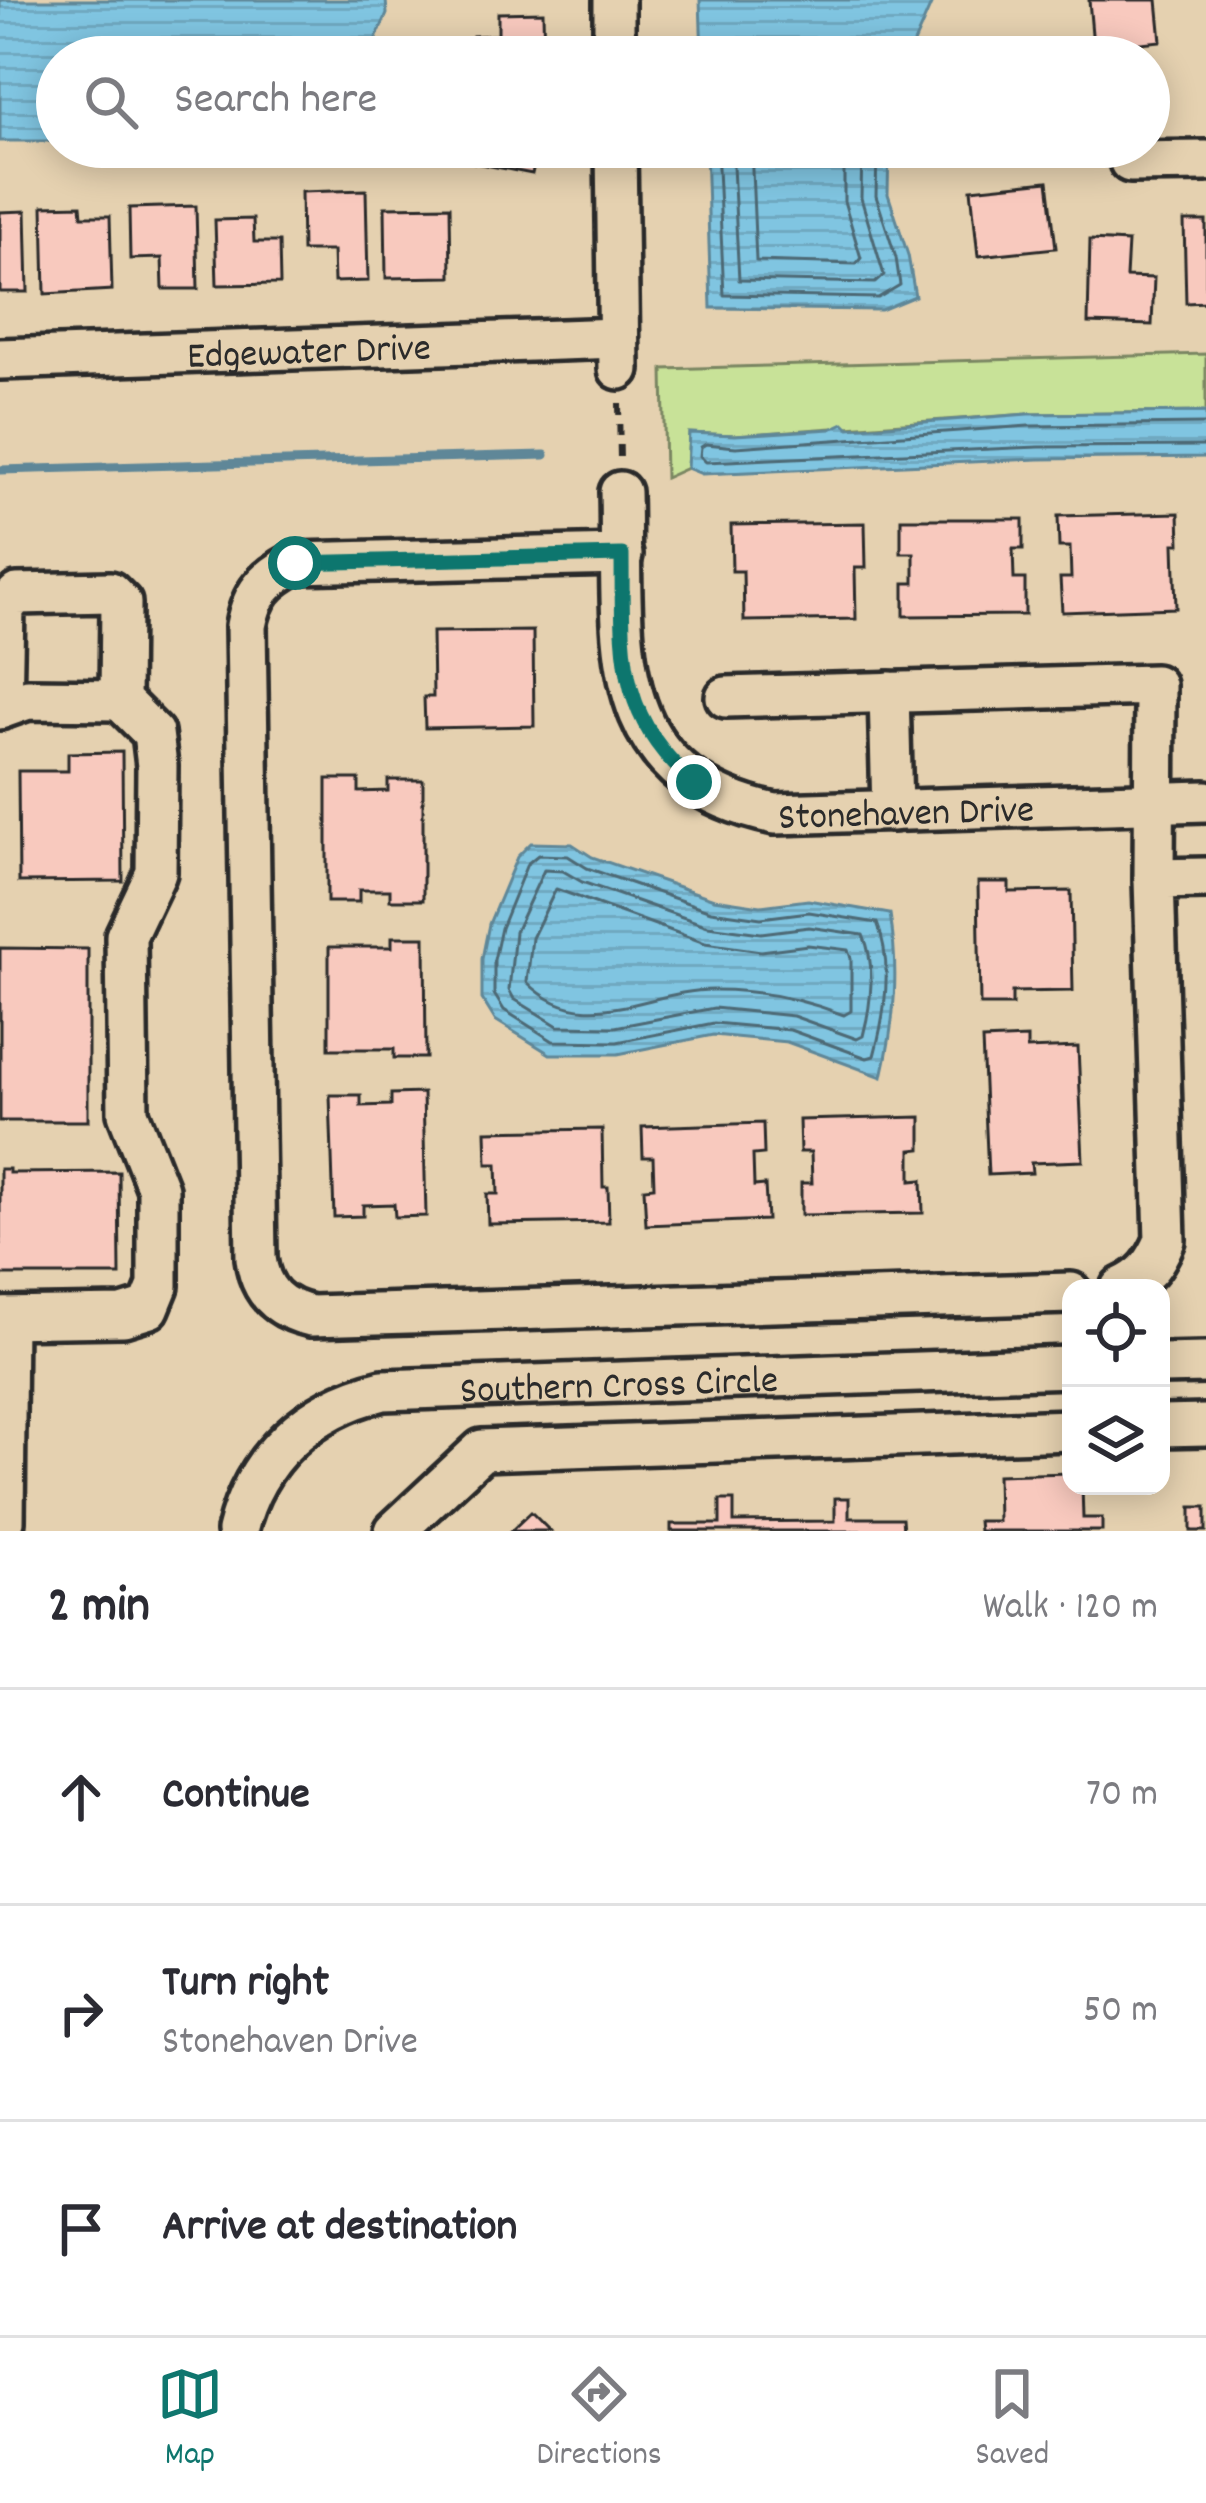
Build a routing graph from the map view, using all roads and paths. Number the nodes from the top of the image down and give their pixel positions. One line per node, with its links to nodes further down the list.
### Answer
1 (614, 0): 2 (street)
2 (614, 36)
3 (1170, 161): 4 (street)
4 (1206, 161)
5 (616, 168): 6 (street)
6 (618, 354): 7 (street, Edgewater Drive); 8 (path)
7 (0, 359)
8 (620, 492): 9 (street, Stonehaven Drive)
9 (622, 555): 16 (street, Stonehaven Drive); 20 (street)
10 (890, 692): 11 (street); 15 (street); 16 (street)
11 (726, 697)
12 (120, 700): 13 (street); 13 (street); 21 (street)
13 (1, 708)
14 (1206, 801): 15 (street, Stonehaven Drive)
15 (1156, 802): 16 (street, Stonehaven Drive); 18 (street)
16 (892, 811)
17 (1206, 878): 18 (street)
18 (1154, 879): 19 (street)
19 (1140, 1279)
20 (1062, 1293)
21 (3, 1318): 28 (street)
22 (1206, 1363): 23 (street)
23 (1170, 1364)
24 (1062, 1367): 29 (street, Southern Cross Circle)
25 (1206, 1425): 26 (street)
26 (1170, 1426)
27 (1062, 1430): 30 (street)
28 (11, 1524)
29 (238, 1531)
30 (395, 1531)

